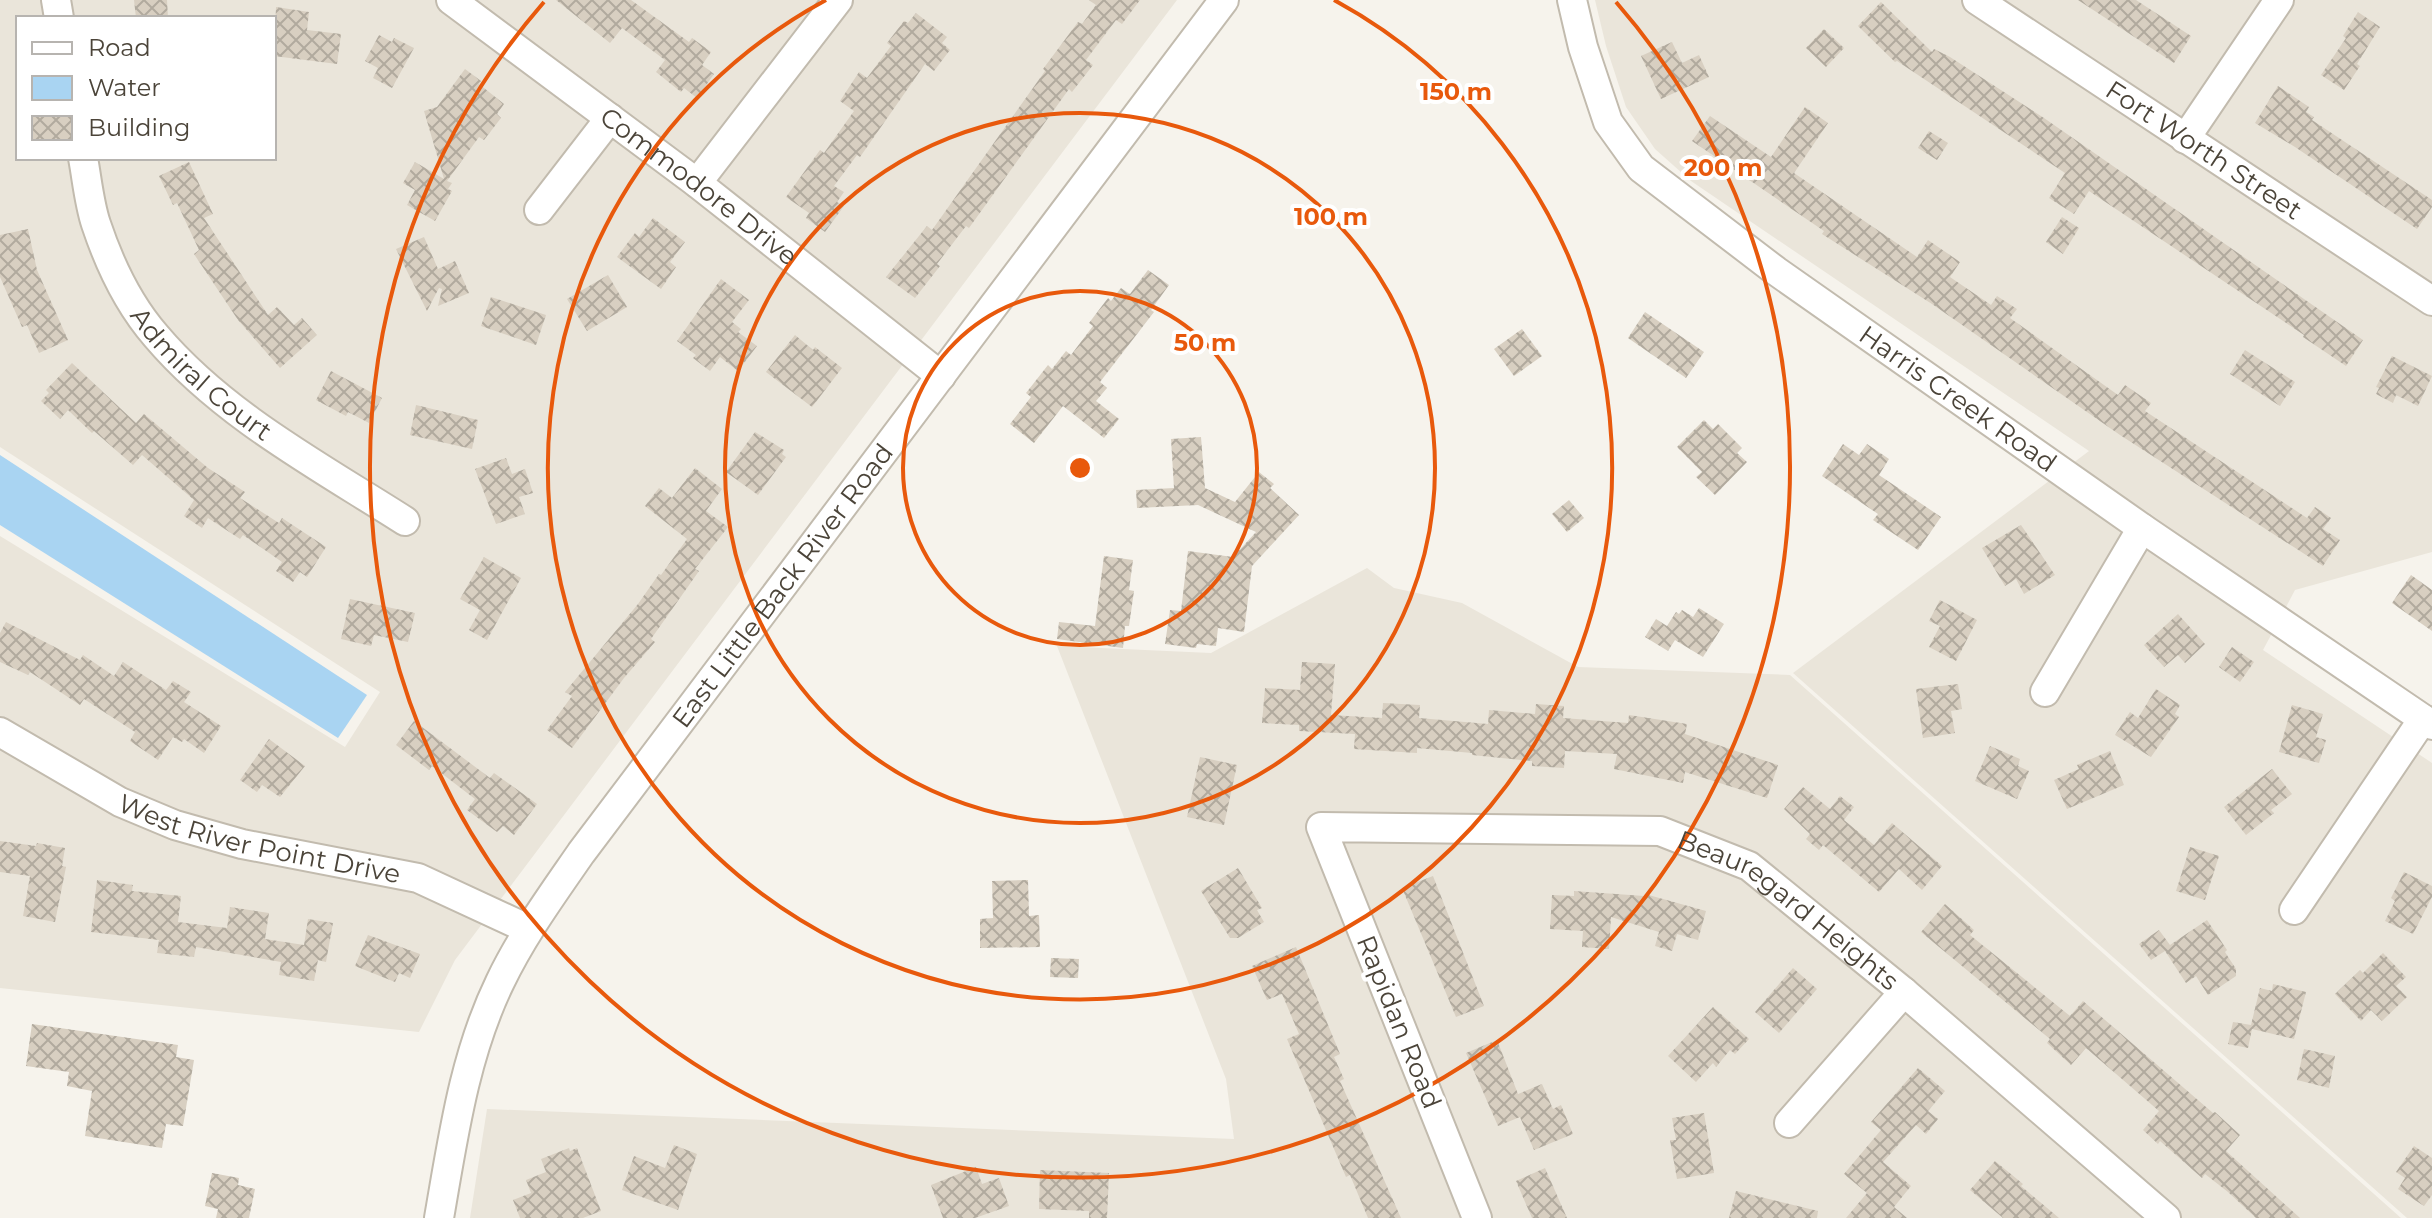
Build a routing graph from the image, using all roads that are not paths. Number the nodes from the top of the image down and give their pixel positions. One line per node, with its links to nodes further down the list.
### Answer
1 (451, 0): 7 (street, Commodore Drive)
2 (838, 0): 10 (street)
3 (1224, 0): 13 (street, East Little Back River Road)
4 (1572, 0): 15 (street, Harris Creek Road)
5 (1977, 0): 8 (street, Fort Worth Street)
6 (2279, 0): 8 (street)
7 (610, 118): 10 (street, Commodore Drive); 11 (street)
8 (2185, 139): 12 (street, Fort Worth Street)
9 (83, 160): 14 (street, Admiral Court)
10 (697, 183): 13 (street, Commodore Drive)
11 (539, 210)
12 (2432, 301)
13 (941, 376): 21 (street, East Little Back River Road)
14 (405, 521)
15 (2142, 528): 16 (street); 17 (street, Harris Creek Road)
16 (2045, 692)
17 (2428, 722): 20 (street)
18 (0, 732): 21 (street, West River Point Drive)
19 (1321, 827): 22 (street, Beauregard Heights); 25 (street, Rapidan Road)
20 (2294, 910)
21 (528, 929): 24 (street, East Little Back River Road)
22 (1904, 992): 23 (street); 26 (street, Beauregard Heights)
23 (1789, 1123)
24 (439, 1218)
25 (1477, 1218)
26 (2166, 1218)

